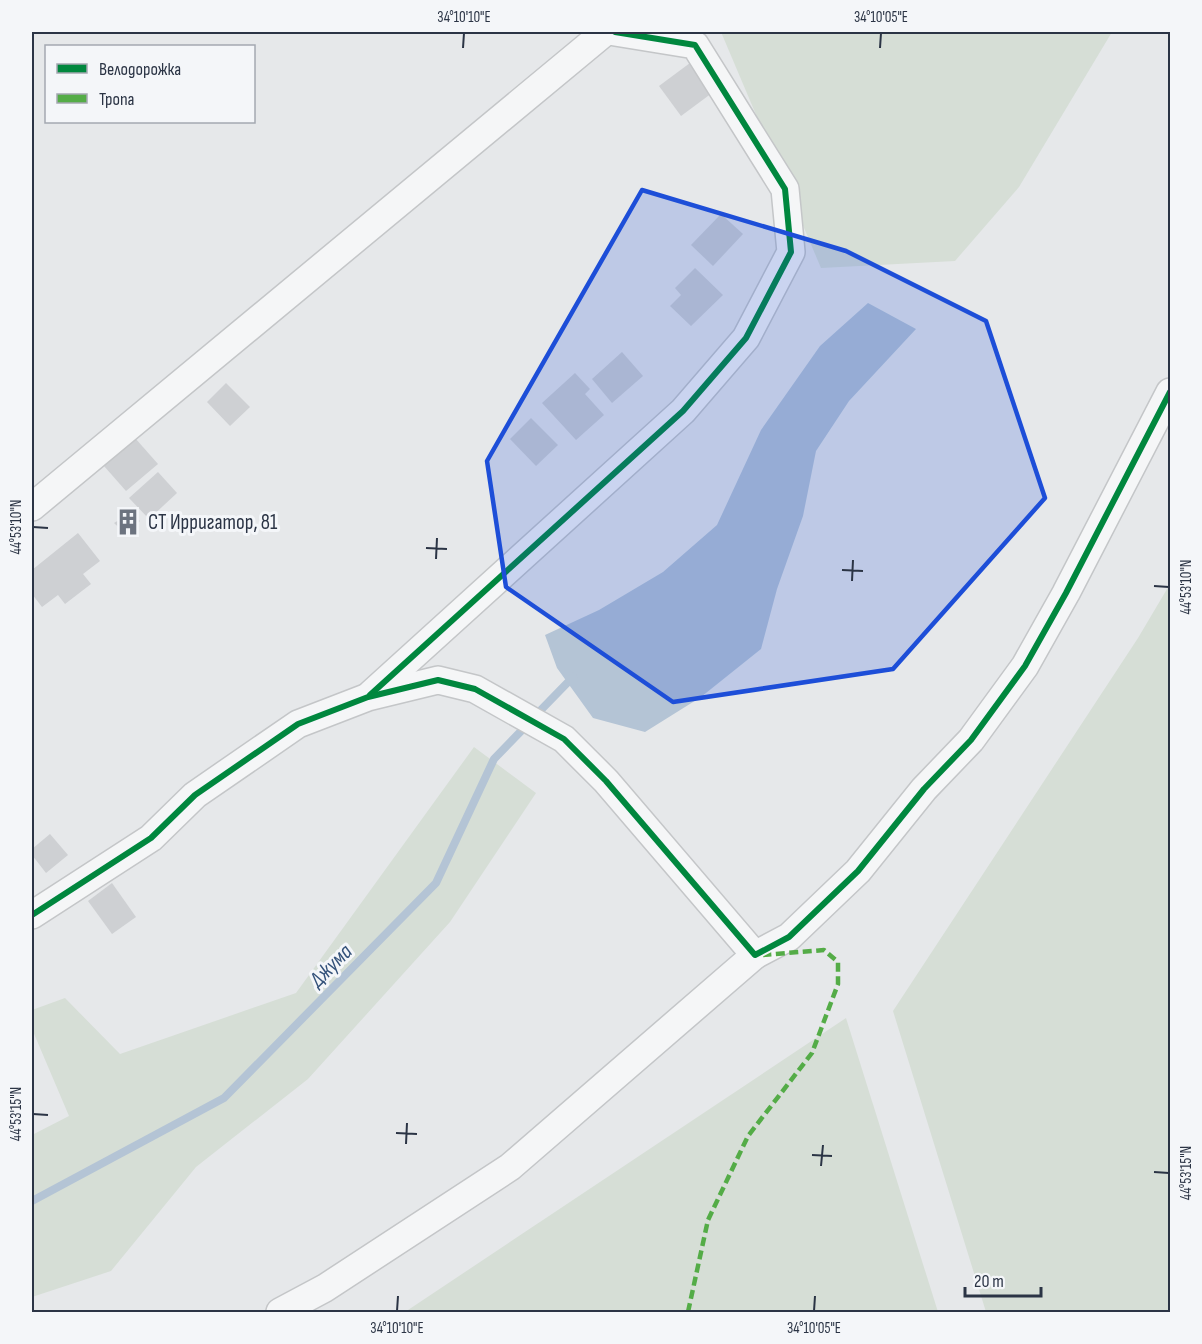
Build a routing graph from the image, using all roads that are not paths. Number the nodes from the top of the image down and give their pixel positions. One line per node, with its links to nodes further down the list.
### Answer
1 (605, 32): 4 (street)
2 (615, 32): 5 (street)
3 (1170, 392): 7 (street)
4 (32, 507)
5 (368, 697): 6 (street); 7 (street)
6 (32, 915)
7 (755, 955): 8 (street)
8 (280, 1312)

